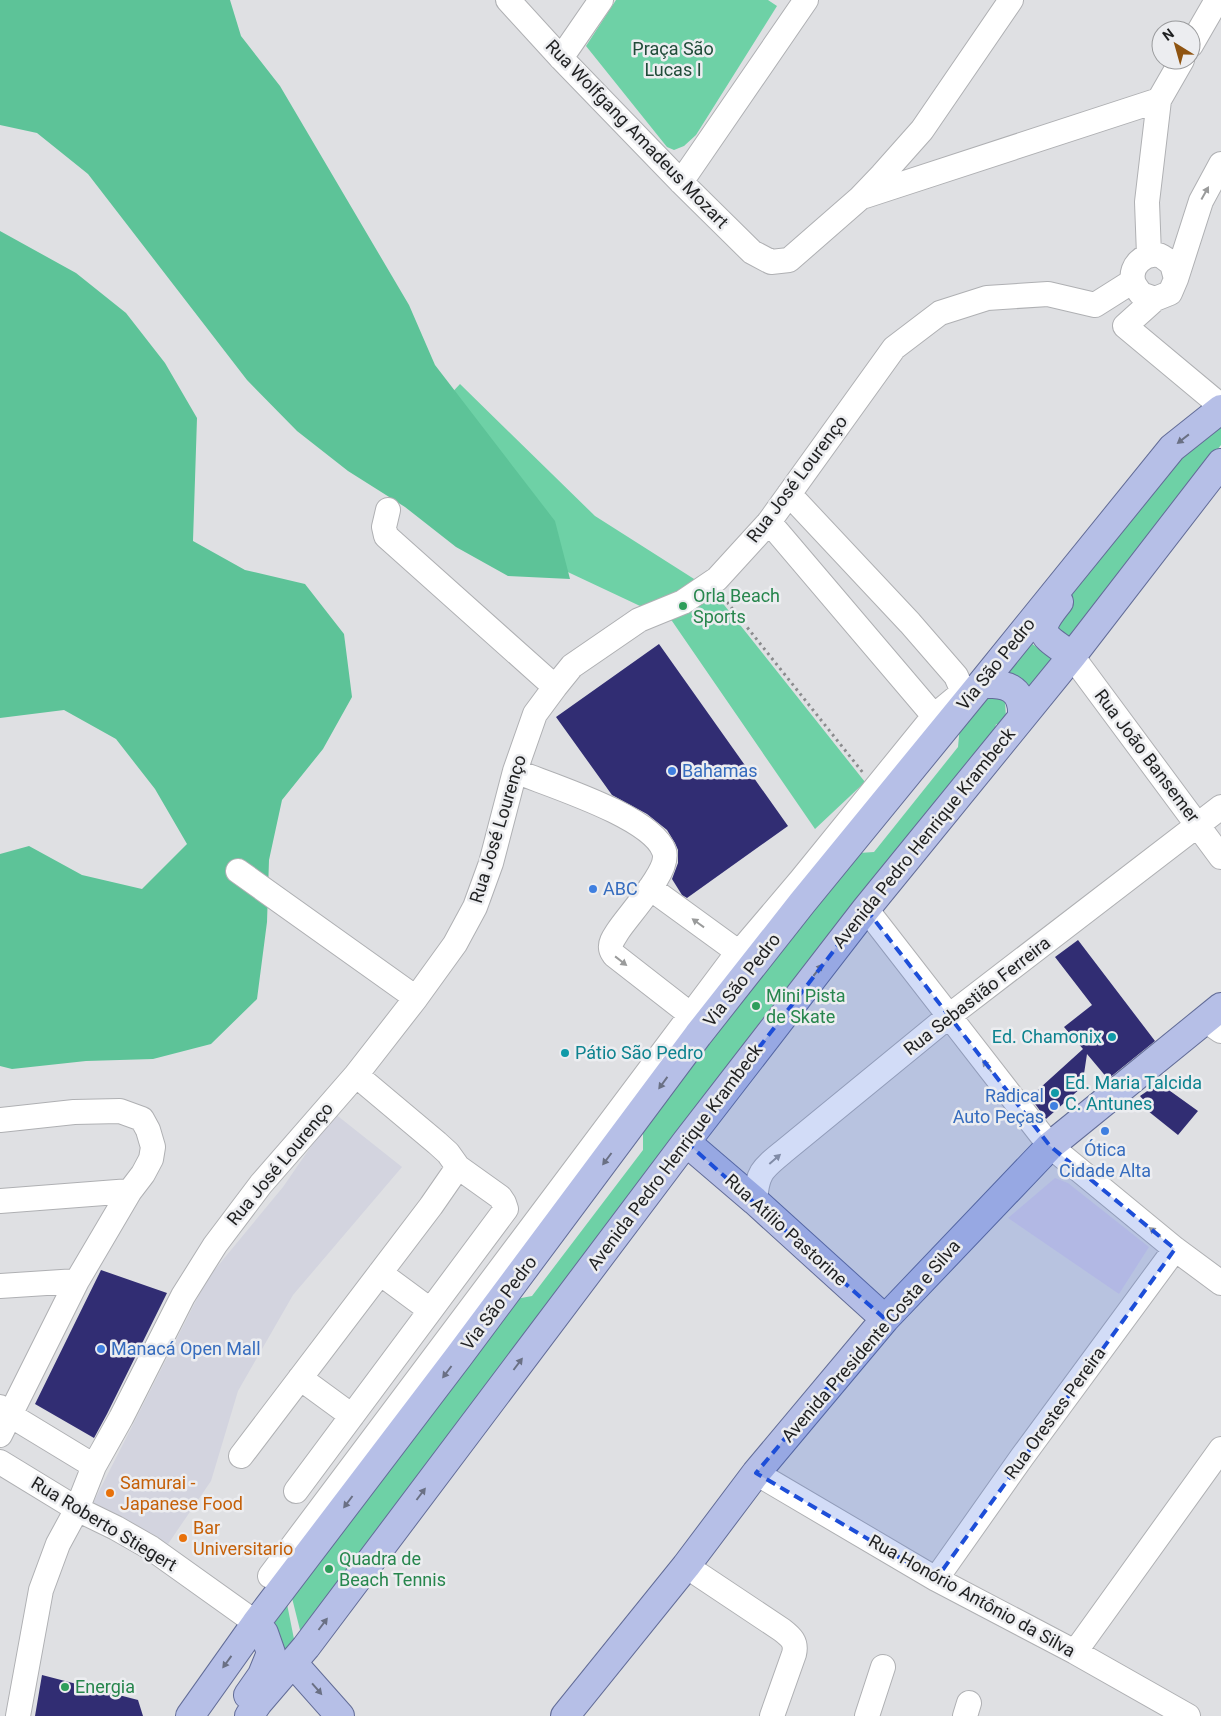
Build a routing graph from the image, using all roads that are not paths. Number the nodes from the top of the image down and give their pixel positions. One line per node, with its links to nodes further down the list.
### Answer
1 (508, 0): 7 (street, Rua Wolfgang Amadeus Mozart)
2 (601, 0): 7 (street)
3 (806, 0): 11 (street)
4 (1011, 0): 12 (street)
5 (1217, 0): 6 (street)
6 (1201, 28)
7 (561, 58): 11 (street, Rua Wolfgang Amadeus Mozart)
8 (1176, 70): 9 (street)
9 (1159, 100): 12 (street); 14 (street)
10 (1221, 164): 13 (street, one-way to 10)
11 (681, 182): 12 (street, Rua Wolfgang Amadeus Mozart)
12 (860, 198)
13 (1194, 223): 14 (street); 15 (street)
14 (1154, 256): 15 (street); 16 (street)
15 (1176, 279): 17 (street)
16 (1132, 281): 17 (street); 18 (street)
17 (1155, 299): 19 (street)
18 (1095, 305): 19 (street); 23 (street, Rua José Lourenço)
19 (1125, 326): 20 (street)
20 (1221, 408): 22 (main road, Via São Pedro, one-way to 22)
21 (1221, 463): 26 (main road, Avenida Pedro Henrique Krambeck)
22 (1151, 474): 26 (main road); 28 (main road, Via São Pedro)
23 (789, 494): 25 (street, Rua José Lourenço); 28 (street)
24 (388, 510): 27 (street)
25 (769, 522): 27 (street, Rua José Lourenço); 30 (street)
26 (1072, 656): 29 (main road, Avenida Pedro Henrique Krambeck); 33 (street, Rua João Bansemer)
27 (555, 688): 31 (street, Rua José Lourenço)
28 (972, 688): 29 (main road); 30 (street); 37 (main road, Via São Pedro)
29 (1022, 715): 38 (main road, Avenida Pedro Henrique Krambeck)
30 (934, 716): 37 (street)
31 (515, 771): 36 (street); 40 (street, Rua José Lourenço)
32 (1221, 807): 33 (street, Rua Sebastião Ferreira)
33 (1198, 825): 34 (street, Rua João Bansemer); 41 (street, Rua Sebastião Ferreira)
34 (1221, 857)
35 (238, 871): 40 (street)
36 (650, 888): 39 (street, one-way to 36); 43 (street, one-way to 43)
37 (801, 892): 39 (street); 43 (main road, Via São Pedro)
38 (866, 909): 41 (street); 46 (main road, Avenida Pedro Henrique Krambeck, one-way to 38)
39 (738, 952): 43 (street)
40 (416, 998): 44 (street, Rua José Lourenço)
41 (948, 1016): 47 (street, one-way to 41); 51 (street, Rua Sebastião Ferreira, one-way to 41)
42 (1216, 1020): 47 (main road, Avenida Presidente Costa e Silva)
43 (695, 1025): 70 (street); 72 (main road, Via São Pedro, one-way to 72)
44 (356, 1075): 48 (street); 65 (street, Rua José Lourenço)
45 (0, 1120): 49 (street)
46 (686, 1142): 51 (main road, Rua Atílio Pastorine); 74 (main road, Avenida Pedro Henrique Krambeck, one-way to 46)
47 (1050, 1146): 52 (street, one-way to 47); 58 (main road, Avenida Presidente Costa e Silva)
48 (458, 1167): 53 (street); 57 (street)
49 (130, 1192): 50 (street); 54 (street)
50 (0, 1201)
51 (755, 1201): 58 (main road, Rua Atílio Pastorine)
52 (1175, 1249): 55 (street); 71 (street, Rua Orestes Pereira)
53 (380, 1273): 57 (street); 59 (street)
54 (76, 1281): 56 (street); 61 (street)
55 (1221, 1283)
56 (0, 1286)
57 (430, 1310): 60 (street)
58 (885, 1319): 66 (main road, Avenida Presidente Costa e Silva)
59 (300, 1378): 60 (street); 63 (street)
60 (352, 1416): 67 (street)
61 (3, 1419): 65 (street)
62 (1221, 1449): 73 (street)
63 (241, 1456)
64 (0, 1462): 68 (street, Rua Roberto Stiegert)
65 (94, 1466): 68 (street, Rua José Lourenço)
66 (756, 1473): 69 (main road, Avenida Presidente Costa e Silva); 71 (street, Rua Honório Antônio da Silva)
67 (296, 1490)
68 (77, 1509): 72 (street, Rua Roberto Stiegert); 77 (street, Rua José Lourenço)
69 (686, 1566): 83 (main road, Avenida Presidente Costa e Silva); 84 (street)
70 (270, 1576)
71 (936, 1579): 73 (street, Rua Honório Antônio da Silva)
72 (256, 1623): 76 (main road, one-way to 76); 80 (main road)
73 (1075, 1652): 86 (street, Rua Honório Antônio da Silva)
74 (293, 1663): 81 (main road, Avenida Pedro Henrique Krambeck); 82 (main road, one-way to 82)
75 (883, 1667): 85 (street)
76 (211, 1685): 78 (main road); 79 (main road)
77 (18, 1716)
78 (190, 1716)
79 (205, 1716)
80 (233, 1716)
81 (249, 1716)
82 (340, 1716)
83 (565, 1716)
84 (772, 1716)
85 (867, 1716)
86 (1188, 1716)

